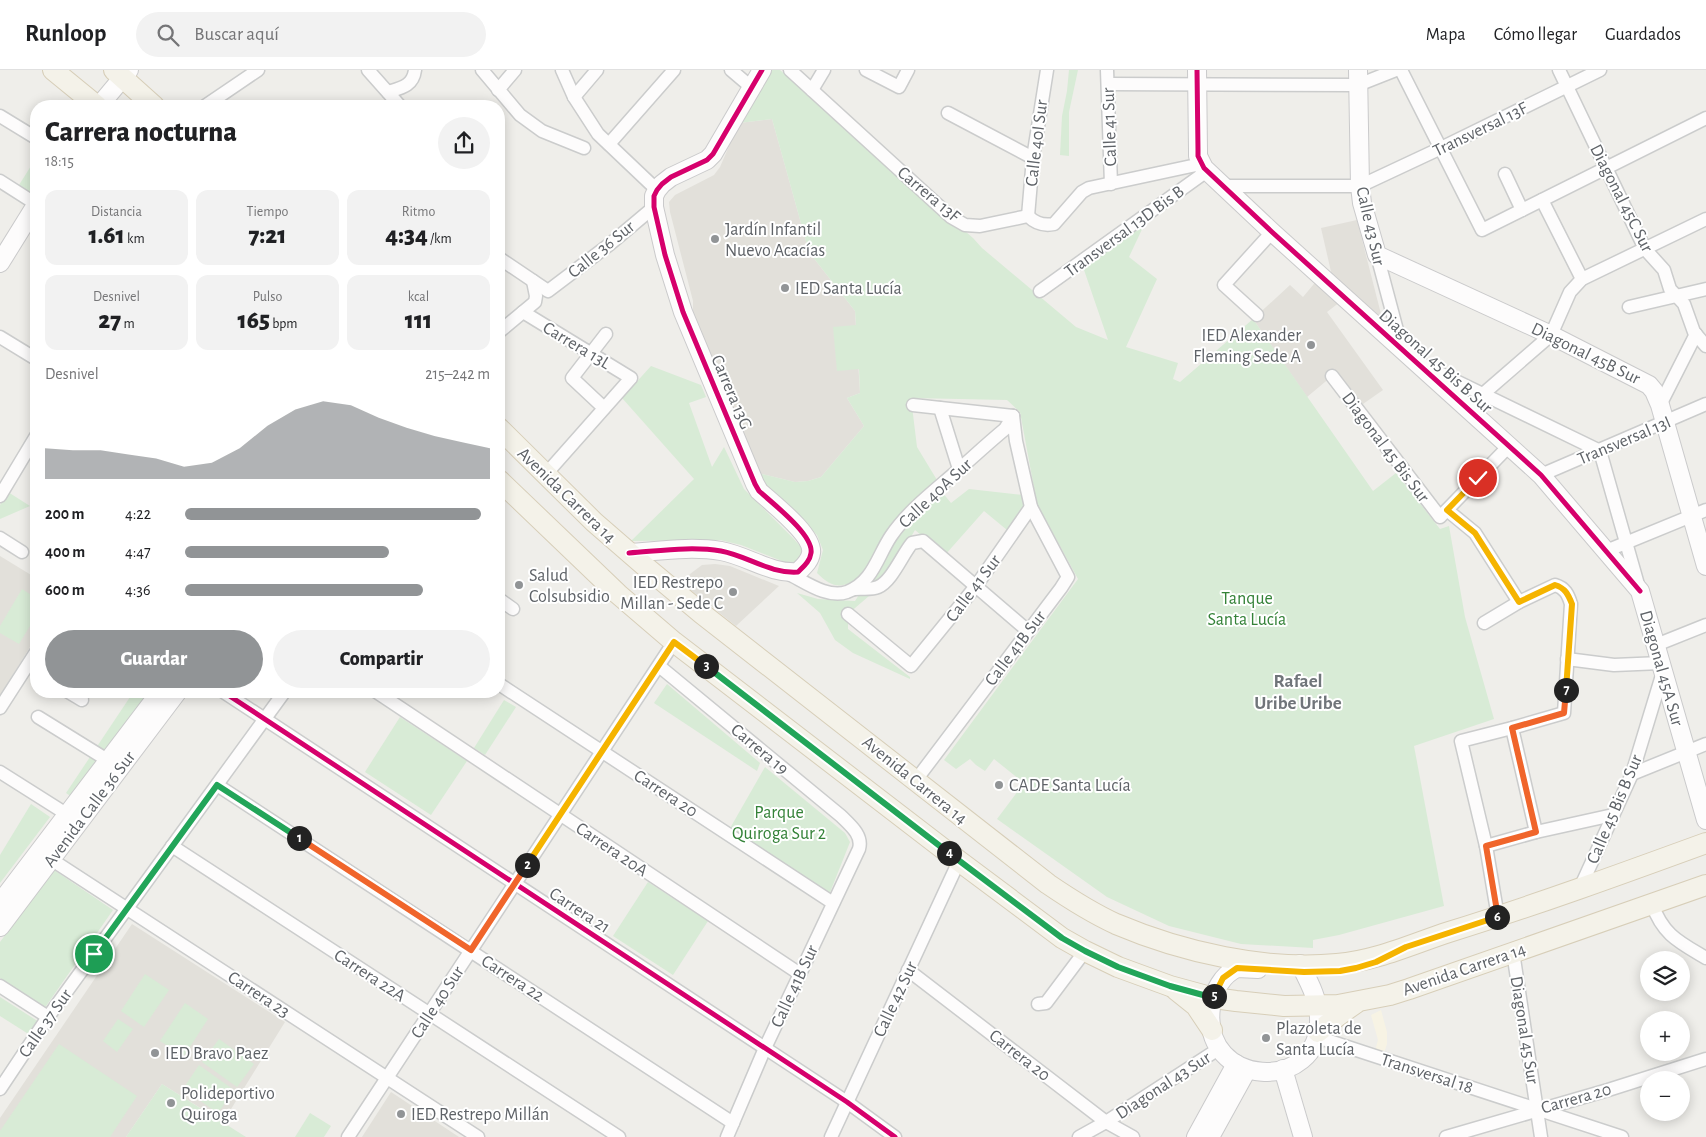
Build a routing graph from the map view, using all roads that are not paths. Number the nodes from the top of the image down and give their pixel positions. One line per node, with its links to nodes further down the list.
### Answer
1 (53, 70): 32 (main road)
2 (258, 70): 35 (street)
3 (368, 70): 30 (street)
4 (415, 70): 30 (street)
5 (482, 70): 28 (street)
6 (515, 70): 28 (street)
7 (562, 70): 31 (street)
8 (597, 70): 31 (street)
9 (674, 70): 41 (street)
10 (731, 70): 27 (street)
11 (762, 70): 27 (street, Calle 36 Sur)
12 (790, 70): 29 (street, Carrera 13F)
13 (824, 70): 29 (street)
14 (866, 70): 15 (street)
15 (908, 70)
16 (1047, 70): 44 (street, Calle 40I Sur)
17 (1107, 70): 25 (street, Calle 41 Sur)
18 (1396, 70): 24 (street)
19 (1401, 70): 43 (street)
20 (1559, 70): 26 (street, Diagonal 45C Sur)
21 (1600, 70): 26 (street, Transversal 13F)
22 (122, 73): 33 (street); 34 (main road)
23 (1197, 77): 24 (street); 25 (street); 45 (street)
24 (1358, 77): 51 (street, Calle 43 Sur)
25 (1108, 84): 49 (street, Calle 41 Sur)
26 (1566, 86): 43 (street, Transversal 13F); 46 (street, Diagonal 45C Sur)
27 (751, 87): 52 (street, Calle 36 Sur)
28 (498, 90): 42 (street)
29 (812, 90): 57 (street, Carrera 13F)
30 (388, 92): 36 (street)
31 (574, 97): 41 (street)
32 (90, 100)
33 (102, 100)
34 (148, 100)
35 (214, 100)
36 (395, 100)
37 (948, 113): 44 (street)
38 (0, 116): 40 (street)
39 (1706, 118): 46 (street)
40 (30, 134)
41 (609, 144): 52 (street)
42 (584, 148)
43 (1439, 149): 51 (street, Transversal 13F); 55 (street)
44 (1033, 158): 57 (street, Calle 40I Sur)
45 (1204, 167): 49 (street); 50 (street, Diagonal 45 Bis B Sur); 67 (street, Transversal 13D Bis B)
46 (1606, 168): 53 (street); 60 (street, Diagonal 45C Sur)
47 (1505, 174): 55 (street)
48 (0, 181): 54 (street)
49 (1112, 184): 57 (street)
50 (1223, 186): 51 (street); 59 (street, Diagonal 45 Bis B Sur)
51 (1360, 186): 61 (street, Calle 43 Sur)
52 (655, 198): 65 (street, Calle 36 Sur); 110 (street, Carrera 13G)
53 (1542, 200): 55 (street); 64 (street)
54 (30, 201)
55 (1522, 210)
56 (30, 215): 63 (street)
57 (1028, 216)
58 (1706, 219): 60 (street)
59 (1272, 232): 71 (street); 78 (street, Diagonal 45 Bis B Sur)
60 (1645, 249): 64 (street); 68 (street, Diagonal 45C Sur)
61 (1377, 255): 75 (street, Diagonal 45B Sur); 78 (street, Calle 43 Sur)
62 (505, 262): 65 (street)
63 (0, 263)
64 (1582, 279): 75 (street)
65 (533, 281): 70 (street)
66 (1706, 289): 68 (street)
67 (1040, 292)
68 (1677, 296): 69 (street); 74 (street, Diagonal 45C Sur)
69 (1629, 307)
70 (523, 312): 72 (street); 79 (street, Carrera 13L)
71 (1257, 315)
72 (505, 327)
73 (606, 334): 79 (street)
74 (1696, 334): 77 (street, Diagonal 45C Sur); 86 (street)
75 (1551, 335): 83 (street); 86 (street, Diagonal 45B Sur)
76 (0, 337): 80 (street)
77 (1706, 346)
78 (1402, 349): 81 (street, Diagonal 45 Bis B Sur)
79 (591, 353): 87 (street); 87 (street, Carrera 13L)
80 (30, 355)
81 (1417, 363): 83 (street); 94 (street, Diagonal 45 Bis B Sur)
82 (1332, 376): 103 (street, Diagonal 45 Bis Sur)
83 (1482, 394): 95 (street)
84 (1706, 404): 90 (street, Transversal 13I)
85 (913, 405): 88 (street)
86 (1660, 405): 90 (street, Diagonal 45B Sur)
87 (604, 408): 97 (street)
88 (940, 408): 89 (street); 96 (street)
89 (1013, 416): 96 (street, Calle 40A Sur); 101 (street)
90 (1664, 423): 95 (street, Transversal 13I); 102 (street, Diagonal 45B Sur)
91 (505, 434): 97 (main road, Avenida Carrera 14)
92 (505, 440): 97 (street)
93 (30, 446): 100 (street)
94 (1509, 446): 98 (street, Diagonal 45 Bis B Sur); 103 (street)
95 (1600, 451): 98 (street, Transversal 13I); 105 (street, Diagonal 45A Sur)
96 (959, 470): 113 (street, Calle 40A Sur)
97 (546, 474): 108 (main road, Avenida Carrera 14)
98 (1541, 475): 106 (street, Diagonal 45 Bis B Sur)
99 (505, 486): 121 (main road, Avenida Carrera 14)
100 (0, 496)
101 (1031, 507): 111 (street, Calle 41 Sur); 120 (street, Calle 41B Sur)
102 (1699, 513): 105 (street); 109 (street, Diagonal 45B Sur)
103 (1443, 514): 114 (street, Diagonal 45 Bis Sur)
104 (0, 538): 107 (street)
105 (1627, 543): 106 (street); 112 (street, Diagonal 45A Sur)
106 (1606, 551): 112 (street, Diagonal 45 Bis B Sur)
107 (22, 552)
108 (629, 553): 110 (street); 145 (main road, Avenida Carrera 14)
109 (1706, 566)
110 (787, 573): 113 (street)
111 (976, 586): 113 (street); 117 (street, Calle 41 Sur); 120 (street)
112 (1640, 591): 122 (street, Diagonal 45A Sur)
113 (846, 592)
114 (1519, 602): 118 (street); 123 (street)
115 (505, 604): 116 (street)
116 (513, 609)
117 (848, 614)
118 (1484, 623)
119 (1706, 625): 122 (street)
120 (1028, 631): 145 (street, Calle 41B Sur)
121 (674, 642): 124 (street, Calle 40 Sur); 157 (main road, Avenida Carrera 14)
122 (1656, 645): 125 (street, Diagonal 45A Sur)
123 (1567, 659): 125 (street); 138 (street)
124 (659, 666): 140 (street, Calle 40 Sur); 152 (street, Carrera 19)
125 (1662, 667): 141 (street, Diagonal 45A Sur); 144 (street, Calle 45 Bis B Sur)
126 (30, 671): 135 (street)
127 (505, 688): 140 (street, Carrera 20)
128 (79, 698): 134 (street)
129 (156, 698): 142 (street, Avenida Calle 36 Sur)
130 (172, 698): 156 (street, Avenida Calle 36 Sur)
131 (233, 698): 137 (street, Carrera 21)
132 (279, 698): 137 (street, Calle 37 Sur)
133 (385, 698): 148 (street, Carrera 20A)
134 (82, 700)
135 (0, 708)
136 (38, 717): 142 (street)
137 (265, 719): 146 (street, Calle 37 Sur); 158 (street, Carrera 21)
138 (1512, 728): 151 (street); 155 (street)
139 (1706, 744): 141 (street)
140 (602, 752): 148 (street, Calle 40 Sur); 162 (street, Carrera 20)
141 (1686, 752): 144 (street); 150 (street, Diagonal 45A Sur)
142 (109, 760): 147 (street, Avenida Calle 36 Sur)
143 (0, 772): 147 (street)
144 (1632, 774): 149 (street, Calle 45 Bis B Sur)
145 (916, 780): 171 (main road, Avenida Carrera 14)
146 (217, 785): 154 (street, Calle 37 Sur); 167 (street, Carrera 22)
147 (68, 815): 156 (street, Avenida Calle 36 Sur)
148 (560, 815): 158 (street, Calle 40 Sur); 173 (street, Carrera 20A)
149 (1613, 815): 151 (street); 160 (street, Calle 45 Bis B Sur)
150 (1706, 820)
151 (1536, 832): 155 (street)
152 (858, 835): 162 (street, Calle 41B Sur)
153 (1706, 844): 160 (main road, Avenida Carrera 14)
154 (172, 846): 164 (street, Calle 37 Sur); 180 (street, Carrera 22A)
155 (1486, 846): 165 (street)
156 (45, 856): 161 (street, Avenida Calle 36 Sur); 164 (street, Carrera 23); 166 (street, Avenida Calle 36 Sur)
157 (959, 861): 168 (main road, Avenida Carrera 14); 172 (street, Calle 42 Sur)
158 (515, 883): 167 (street, Calle 40 Sur); 184 (street, Carrera 21)
159 (1706, 885): 163 (main road, Avenida Carrera 14)
160 (1580, 888): 165 (main road, Avenida Carrera 14)
161 (0, 903)
162 (833, 903): 173 (street, Calle 41B Sur)
163 (1652, 904): 169 (main road, Avenida Carrera 14); 170 (street)
164 (127, 908): 181 (street, Calle 37 Sur); 189 (street, Carrera 23)
165 (1498, 917): 171 (main road, Avenida Carrera 14)
166 (0, 927)
167 (471, 950): 180 (street, Calle 40 Sur); 194 (street, Carrera 22)
168 (1085, 951): 175 (main road, Avenida Carrera 14); 178 (street)
169 (1513, 952): 177 (main road, Avenida Carrera 14); 192 (street, Diagonal 45 Sur)
170 (1706, 958)
171 (1302, 968): 176 (street, Avenida Carrera 14); 179 (street)
172 (908, 970): 191 (street, Calle 42 Sur); 193 (street, Carrera 20)
173 (800, 974): 184 (street, Calle 41B Sur)
174 (0, 986): 181 (street)
175 (1170, 986): 176 (main road, Avenida Carrera 14); 182 (main road)
176 (1214, 998): 179 (main road, Avenida Carrera 14); 182 (street)
177 (1360, 1001): 179 (main road, Avenida Carrera 14); 183 (main road)
178 (1038, 1004)
179 (1317, 1006): 183 (street)
180 (429, 1013): 189 (street, Calle 40 Sur); 197 (street, Carrera 22A)
181 (48, 1017): 190 (street, Calle 37 Sur)
182 (1212, 1030): 185 (street)
183 (1317, 1034): 188 (street); 192 (street, Transversal 18)
184 (765, 1048): 191 (street, Carrera 21); 194 (street, Calle 41B Sur)
185 (1220, 1048): 187 (street); 193 (street, Diagonal 43 Sur)
186 (1706, 1058): 192 (street, Carrera 20)
187 (1241, 1067): 188 (street); 203 (street); 204 (street)
188 (1284, 1069): 205 (street)
189 (387, 1077): 195 (street, Calle 40 Sur); 196 (street, Carrera 23)
190 (0, 1088)
191 (847, 1102): 199 (street, Calle 42 Sur); 200 (street, Carrera 21)
192 (1537, 1109): 206 (street, Carrera 20); 207 (street, Diagonal 45 Sur); 208 (street, Transversal 18)
193 (1106, 1122): 201 (street, Diagonal 43 Sur); 202 (street, Carrera 20)
194 (733, 1123): 198 (street, Calle 41B Sur)
195 (348, 1137)
196 (478, 1137)
197 (619, 1137)
198 (727, 1137)
199 (830, 1137)
200 (895, 1137)
201 (1079, 1137)
202 (1133, 1137)
203 (1196, 1137)
204 (1210, 1137)
205 (1303, 1137)
206 (1446, 1137)
207 (1541, 1137)
208 (1622, 1137)

